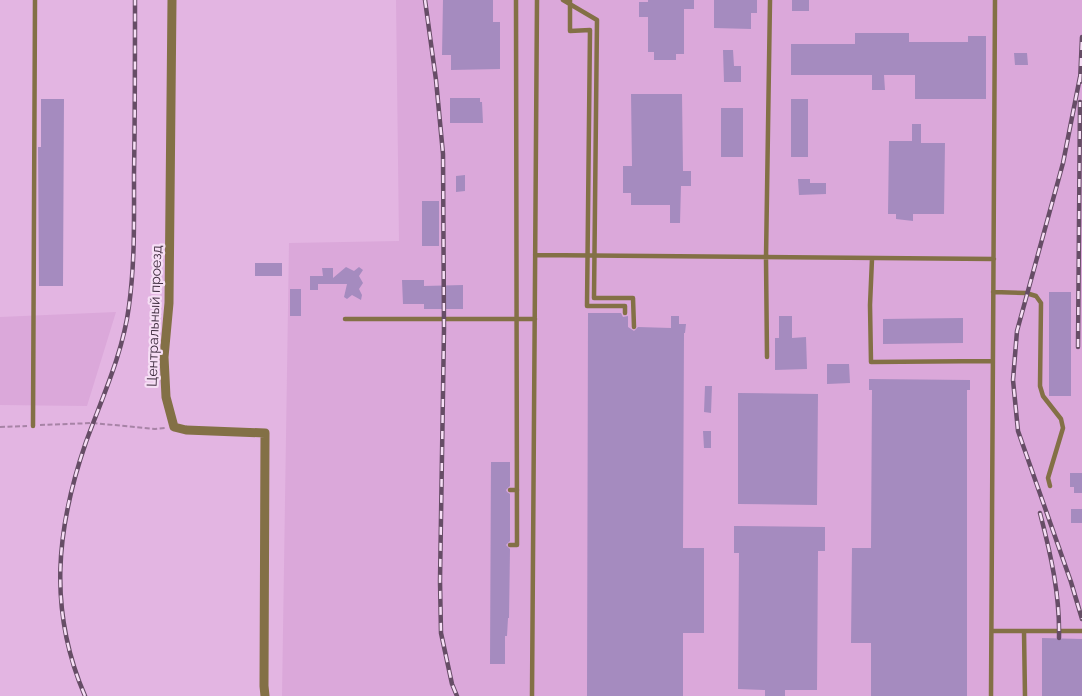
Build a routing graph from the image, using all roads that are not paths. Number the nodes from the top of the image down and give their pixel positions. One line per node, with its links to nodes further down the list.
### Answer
1 (35, 0): 20 (lane)
2 (172, 0): 28 (street, Центральный проезд)
3 (516, 0): 23 (lane, bridge)
4 (537, 0): 9 (lane)
5 (563, 0): 17 (lane, bridge)
6 (570, 0): 14 (lane, bridge)
7 (770, 0): 10 (lane)
8 (995, 0): 12 (lane)
9 (535, 256): 10 (lane); 16 (lane)
10 (766, 258): 11 (lane); 18 (lane)
11 (872, 259): 12 (lane); 19 (lane)
12 (994, 260): 13 (lane)
13 (993, 292): 19 (lane); 21 (lane)
14 (625, 313)
15 (345, 319): 16 (lane)
16 (534, 319): 29 (lane)
17 (634, 327)
18 (767, 357)
19 (992, 361): 25 (lane)
20 (33, 426)
21 (1050, 486)
22 (510, 490): 23 (lane, bridge)
23 (517, 490): 24 (lane, bridge)
24 (510, 545)
25 (992, 631): 26 (lane); 30 (lane)
26 (1024, 631): 27 (lane); 31 (lane)
27 (1082, 631)
28 (265, 696)
29 (532, 696)
30 (991, 696)
31 (1025, 696)

